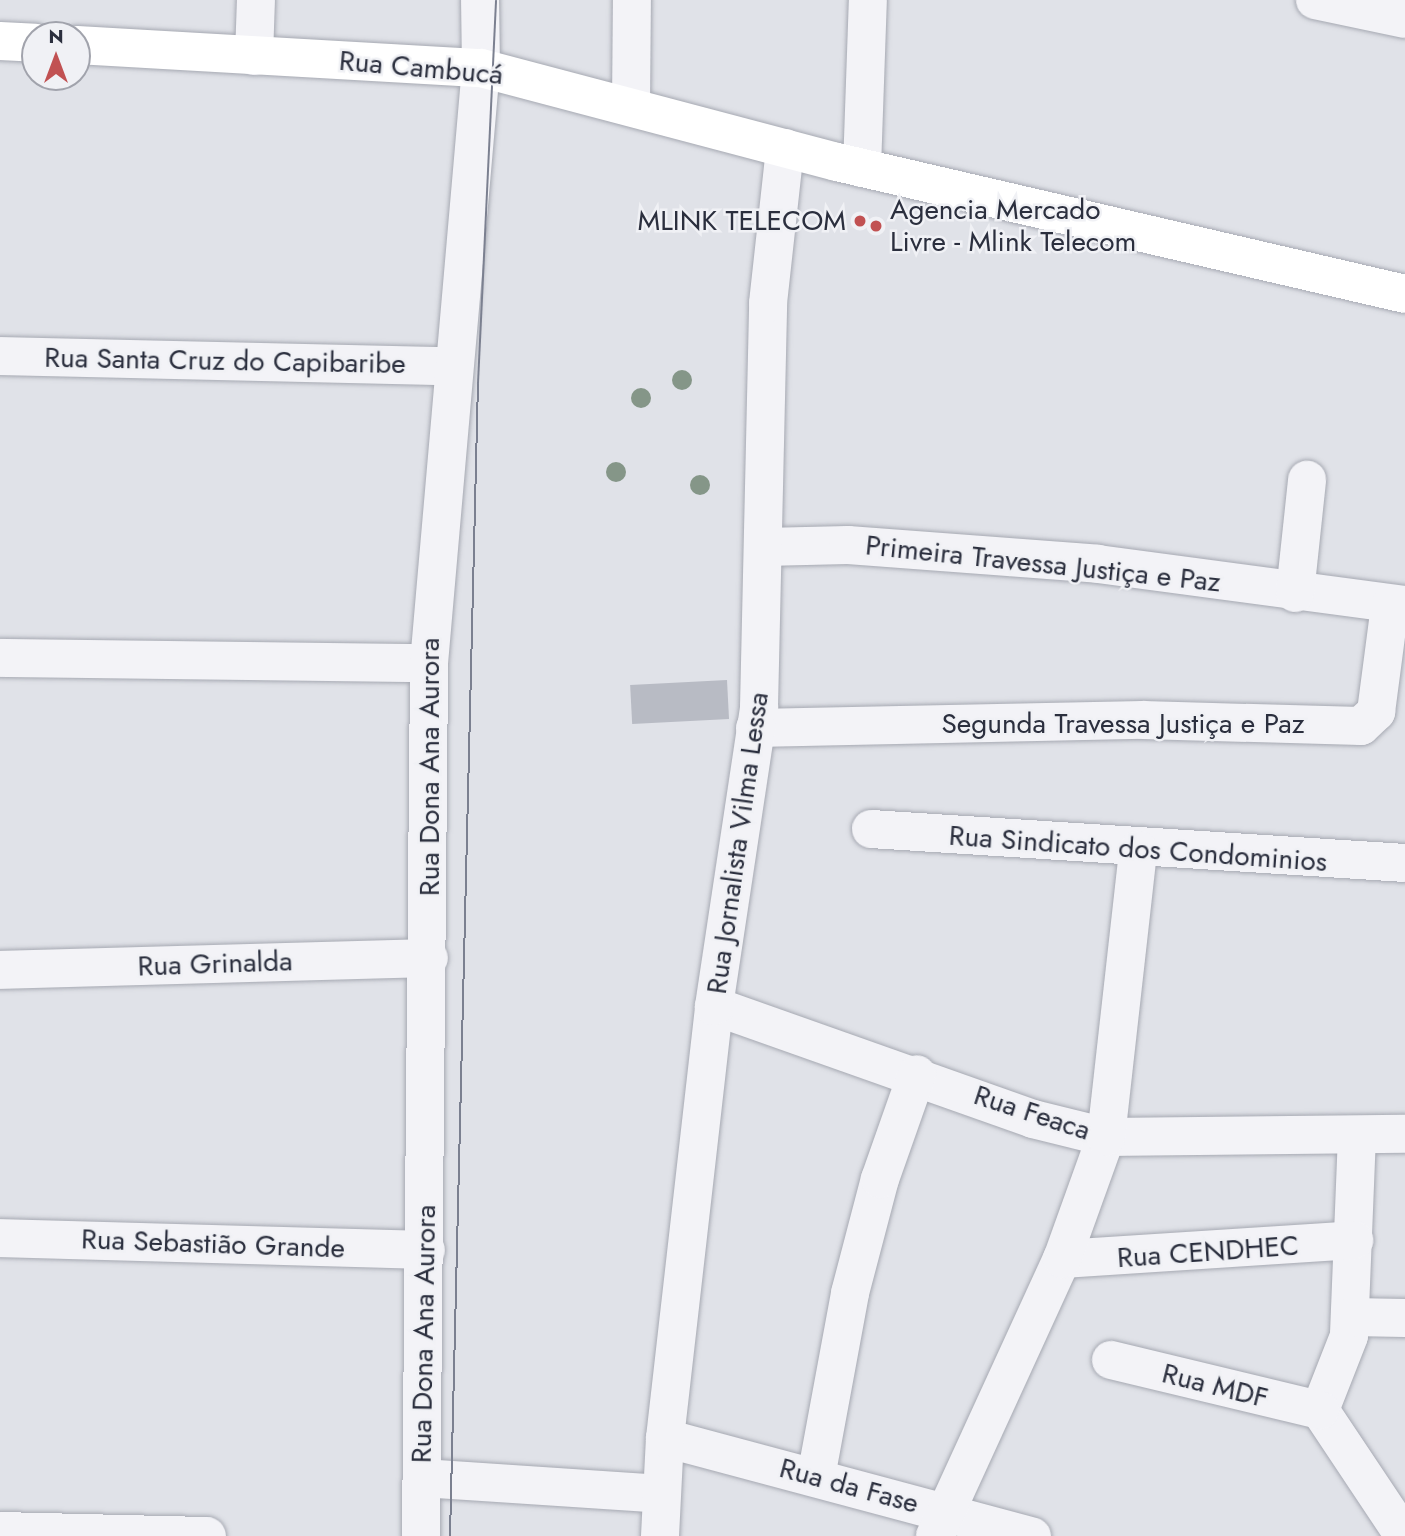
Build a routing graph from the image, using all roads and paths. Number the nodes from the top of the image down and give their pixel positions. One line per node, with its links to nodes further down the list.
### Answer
1 (256, 0): 10 (street)
2 (480, 0): 11 (street, Rua Dona Ana Aurora)
3 (632, 0): 12 (street)
4 (868, 0): 14 (street)
5 (1315, 0): 6 (street)
6 (1405, 19)
7 (0, 41): 8 (main road)
8 (21, 42)
9 (91, 47): 10 (main road, Rua Cambucá)
10 (254, 55): 11 (main road, Rua Cambucá)
11 (481, 68): 12 (main road, Rua Cambucá); 17 (street, Rua Dona Ana Aurora)
12 (631, 105): 13 (main road, Rua Cambucá)
13 (785, 148): 14 (main road, Rua Cambucá); 19 (street, Rua Jornalista Vilma Lessa)
14 (850, 165): 15 (main road, Rua Cambucá)
15 (1405, 294)
16 (0, 356): 17 (street, Rua Santa Cruz do Capibaribe)
17 (450, 366): 23 (street, Rua Dona Ana Aurora)
18 (1307, 480): 20 (street)
19 (764, 547): 20 (street, Primeira Travessa Justiça e Paz); 24 (street, Rua Jornalista Vilma Lessa)
20 (1294, 593): 21 (street, Primeira Travessa Justiça e Paz)
21 (1398, 605): 24 (street, Segunda Travessa Justiça e Paz)
22 (0, 658): 23 (street)
23 (429, 663): 28 (street, Rua Dona Ana Aurora)
24 (755, 728): 30 (street, Rua Jornalista Vilma Lessa)
25 (871, 829): 26 (street, Rua Sindicato dos Condominios)
26 (1138, 850): 27 (street, Rua Sindicato dos Condominios); 34 (street)
27 (1405, 863)
28 (429, 958): 29 (street, Rua Grinalda); 37 (street, Rua Dona Ana Aurora)
29 (0, 970)
30 (714, 1006): 31 (street, Rua Feaca); 43 (street, Rua Jornalista Vilma Lessa)
31 (917, 1074): 34 (street, Rua Feaca); 44 (street)
32 (1405, 1134): 33 (street, Rua Feaca)
33 (1357, 1135): 34 (street, Rua Feaca); 36 (street)
34 (1106, 1137): 38 (street)
35 (0, 1238): 37 (street, Rua Sebastião Grande)
36 (1354, 1240): 38 (street, Rua CENDHEC); 39 (street)
37 (426, 1250): 45 (street, Rua Dona Ana Aurora)
38 (1062, 1259): 47 (street)
39 (1351, 1317): 40 (street); 42 (street)
40 (1405, 1318)
41 (1111, 1360): 42 (street, Rua MDF)
42 (1320, 1410): 53 (street)
43 (665, 1438): 44 (street, Rua da Fase); 46 (street, Rua Jornalista Vilma Lessa)
44 (816, 1477): 47 (street, Rua da Fase)
45 (422, 1478): 46 (street); 50 (street, Rua Dona Ana Aurora)
46 (661, 1494): 51 (street, Rua Jornalista Vilma Lessa)
47 (941, 1523): 52 (street, Rua da Fase)
48 (0, 1531): 49 (street)
49 (207, 1536)
50 (421, 1536)
51 (660, 1536)
52 (1032, 1536)
53 (1404, 1536)

